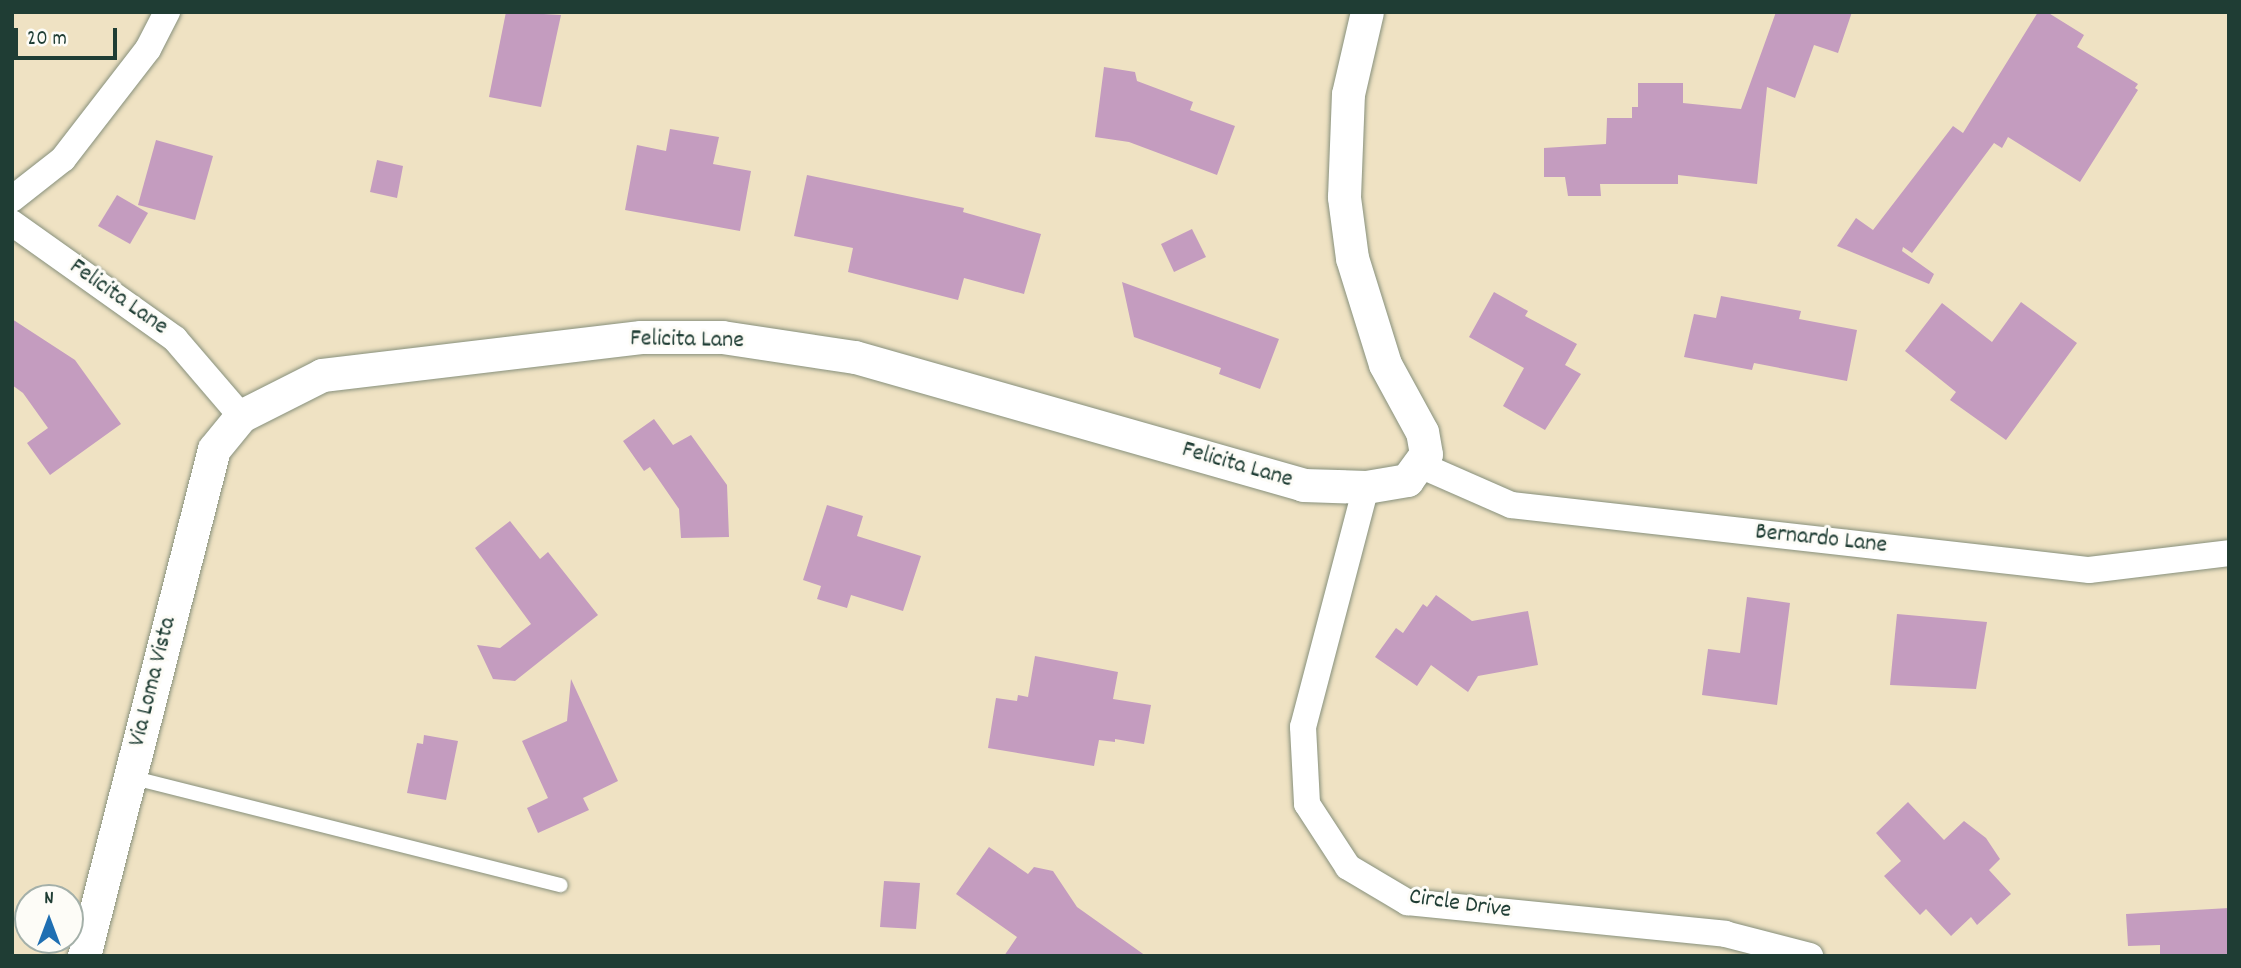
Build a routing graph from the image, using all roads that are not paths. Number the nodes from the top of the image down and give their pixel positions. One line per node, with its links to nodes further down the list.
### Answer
1 (167, 12): 3 (street)
2 (1367, 12): 6 (street)
3 (12, 199)
4 (12, 223): 5 (street, Felicita Lane)
5 (241, 416): 7 (street, Felicita Lane); 9 (street, Via Loma Vista)
6 (1420, 466): 7 (street, Felicita Lane); 8 (street, Bernardo Lane)
7 (1366, 487): 12 (street, Circle Drive)
8 (2229, 553)
9 (130, 777): 10 (lane); 11 (street, Via Loma Vista)
10 (561, 885)
11 (84, 956)
12 (1810, 956)

